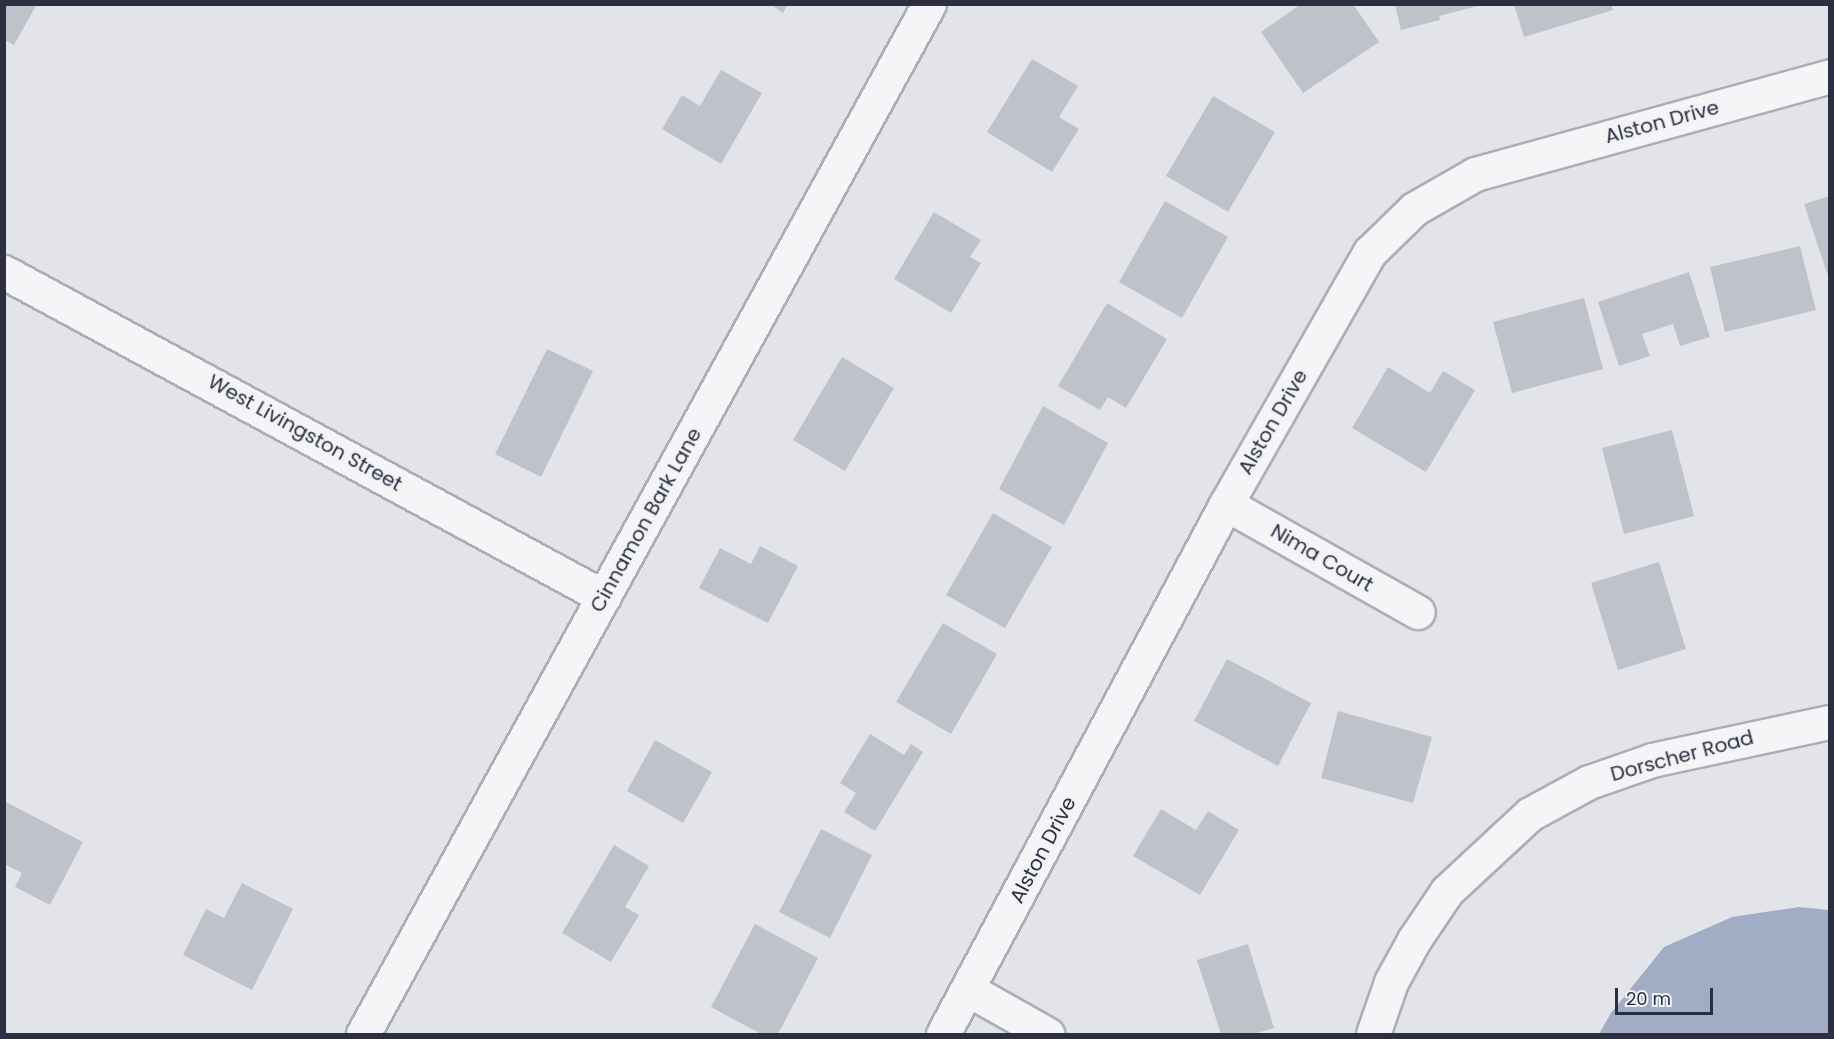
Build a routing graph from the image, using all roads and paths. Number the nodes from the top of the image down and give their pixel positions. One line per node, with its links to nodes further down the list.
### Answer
1 (929, 4): 5 (street, Cinnamon Bark Lane)
2 (1830, 76): 4 (street, Alston Drive)
3 (4, 272): 5 (street, West Livingston Street)
4 (1226, 504): 6 (street, Nima Court); 8 (street, Alston Drive)
5 (604, 597): 9 (street, Cinnamon Bark Lane)
6 (1418, 612)
7 (1830, 722): 12 (street, Dorscher Road)
8 (969, 990): 10 (street, Alston Drive); 11 (street)
9 (363, 1035)
10 (943, 1035)
11 (1047, 1035)
12 (1373, 1035)

